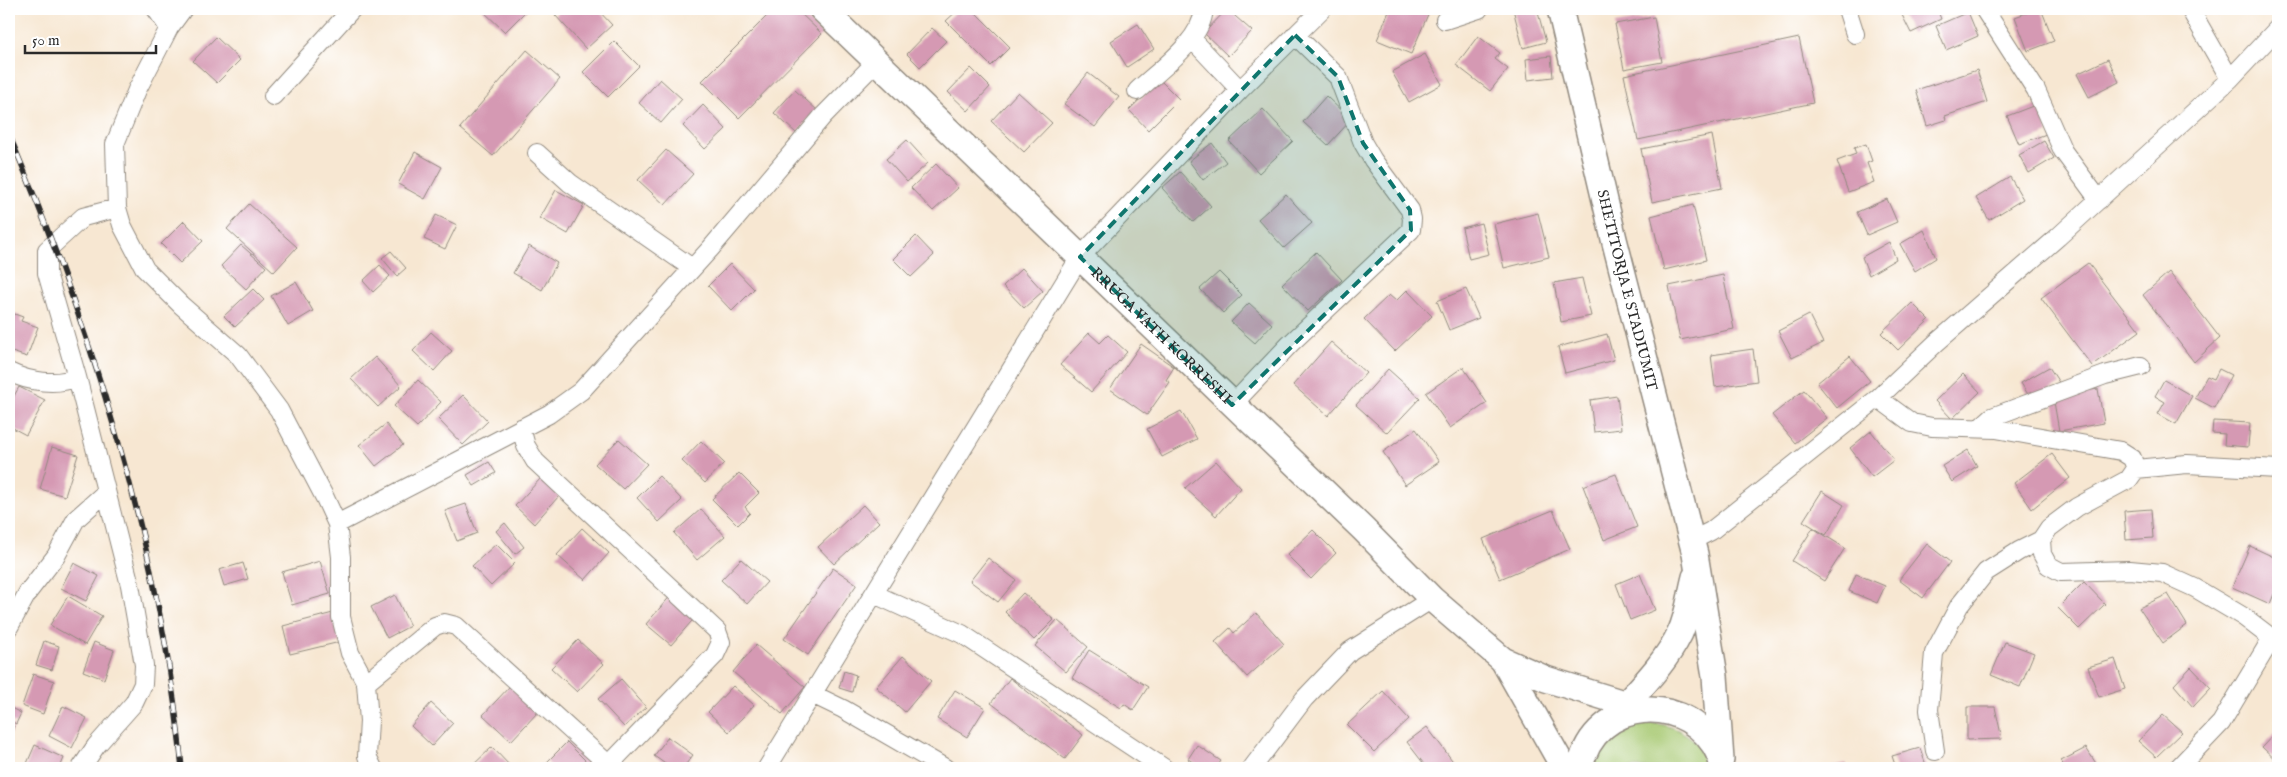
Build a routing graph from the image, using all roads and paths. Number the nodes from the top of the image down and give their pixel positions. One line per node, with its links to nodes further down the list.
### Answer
1 (156, 9): 13 (street)
2 (183, 9): 13 (street)
3 (352, 9): 22 (street)
4 (822, 9): 18 (main road, RRUGA VATH KORRESHI)
5 (1204, 9): 17 (street)
6 (1322, 9): 16 (street)
7 (1479, 9): 12 (street)
8 (1560, 9): 40 (main road, SHETITORJA E STADIUMIT)
9 (1847, 9): 15 (street)
10 (1984, 9): 24 (street)
11 (2190, 9): 19 (street)
12 (1445, 20)
13 (169, 28): 25 (street)
14 (2278, 28): 19 (street)
15 (1855, 34)
16 (1295, 35): 20 (street); 32 (street)
17 (1192, 40): 20 (street); 21 (street)
18 (876, 62): 26 (main road, RRUGA VATH KORRESHI); 27 (street)
19 (2230, 78): 24 (street)
20 (1240, 90): 26 (street)
21 (1137, 91)
22 (273, 96)
23 (536, 153): 27 (street)
24 (2098, 200): 31 (street)
25 (117, 208): 30 (street); 38 (street)
26 (1080, 256): 32 (main road, RRUGA VATH KORRESHI); 42 (street)
27 (692, 268): 34 (street)
28 (2141, 366): 33 (street)
29 (9, 372): 30 (street)
30 (77, 377): 37 (street)
31 (1878, 398): 33 (street); 40 (street)
32 (1232, 404): 43 (main road, RRUGA VATH KORRESHI)
33 (1981, 427): 35 (street)
34 (521, 428): 38 (street); 54 (street)
35 (2136, 469): 36 (street); 39 (street)
36 (2278, 469)
37 (105, 493): 44 (street); 55 (street)
38 (337, 524): 48 (street)
39 (2042, 540): 45 (street); 52 (street)
40 (1692, 541): 41 (main road, SHETITORJA E STADIUMIT)
41 (1697, 570): 46 (main road, SHETITORJA E STADIUMIT); 53 (main road, SHETITORJA E STADIUMIT)
42 (874, 594): 50 (street); 59 (street)
43 (1432, 599): 47 (main road, RRUGA VATH KORRESHI); 60 (street)
44 (9, 627)
45 (2275, 641): 63 (street)
46 (1664, 659): 49 (main road); 51 (main road, SHETITORJA E STADIUMIT)
47 (1503, 660): 49 (main road, RRUGA VATH KORRESHI); 61 (main road, RRUGA VATH KORRESHI)
48 (366, 683): 54 (street); 56 (street)
49 (1578, 689): 51 (main road, RRUGA VATH KORRESHI)
50 (812, 694): 57 (street); 58 (street)
51 (1636, 707): 53 (main road); 62 (main road)
52 (1935, 751)
53 (1722, 764)
54 (607, 766)
55 (82, 768)
56 (373, 768)
57 (767, 768)
58 (945, 768)
59 (1164, 768)
60 (1252, 768)
61 (1564, 768)
62 (1580, 768)
63 (2178, 768)

